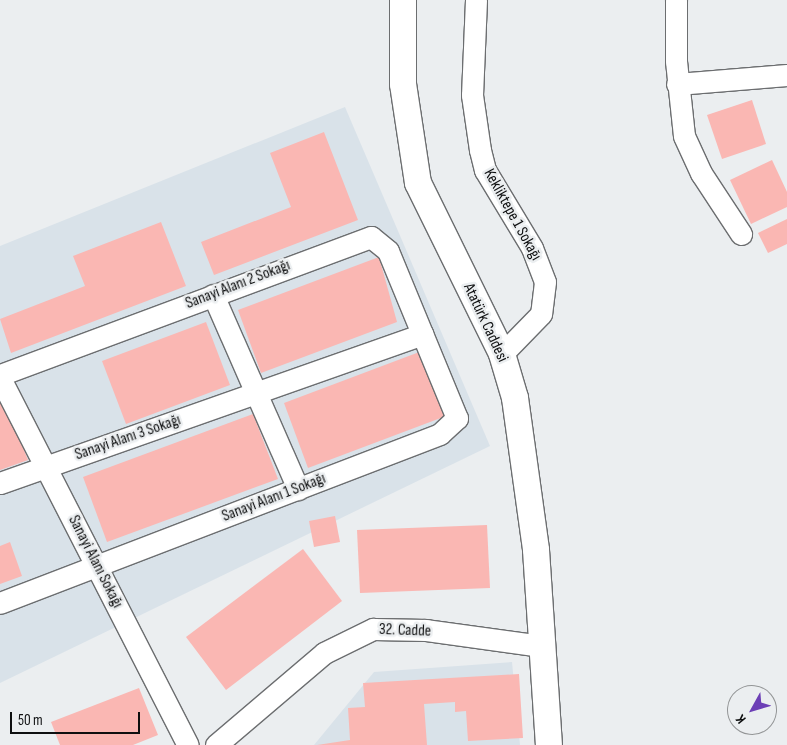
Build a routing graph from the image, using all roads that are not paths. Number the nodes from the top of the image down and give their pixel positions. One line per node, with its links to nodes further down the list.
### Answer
1 (403, 0): 9 (main road, Atatürk Caddesi)
2 (476, 0): 9 (street, Kekliktepe 1 Sokağı)
3 (676, 0): 5 (street)
4 (787, 75): 5 (street)
5 (677, 84): 6 (street)
6 (741, 234)
7 (213, 295): 8 (street, Sanayi Alanı 2 Sokağı); 10 (street, Sanayi Alanı 2 Sokağı); 11 (street)
8 (423, 334): 11 (street, Sanayi Alanı 3 Sokağı); 14 (street, Sanayi Alanı 1 Sokağı)
9 (502, 354): 17 (main road, Atatürk Caddesi)
10 (0, 377): 12 (street, Sanayi Alanı Sokağı)
11 (256, 393): 12 (street, Sanayi Alanı 3 Sokağı); 14 (street)
12 (46, 467): 13 (street, Sanayi Alanı 3 Sokağı); 15 (street, Sanayi Alanı Sokağı)
13 (0, 483)
14 (298, 488): 15 (street, Sanayi Alanı 1 Sokağı)
15 (96, 565): 16 (street, Sanayi Alanı 1 Sokağı); 18 (street, Sanayi Alanı Sokağı)
16 (0, 603)
17 (542, 646): 19 (street, 32. Cadde); 20 (main road, Atatürk Caddesi)
18 (188, 745)
19 (216, 745)
20 (549, 745)

